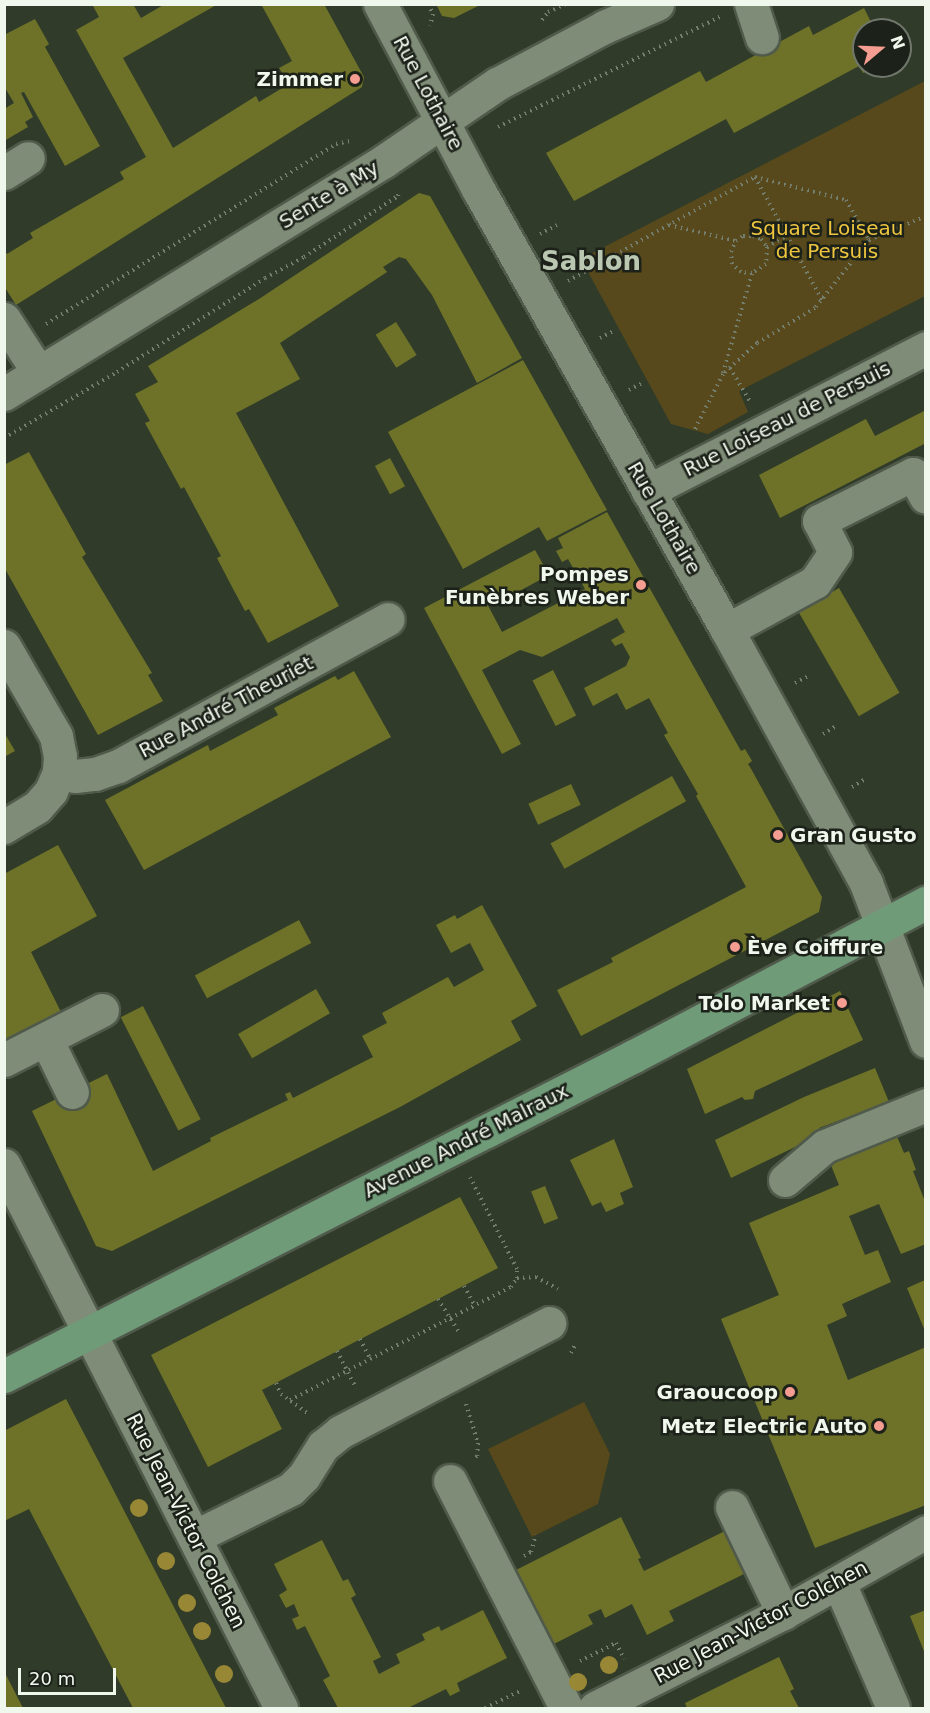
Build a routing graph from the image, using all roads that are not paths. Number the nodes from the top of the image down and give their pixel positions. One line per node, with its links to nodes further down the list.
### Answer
1 (380, 4): 5 (street, Rue Lothaire)
2 (657, 4): 5 (street, Sente à My)
3 (751, 4): 4 (street)
4 (762, 37)
5 (450, 134): 8 (street, Sente à My); 10 (street, Rue Lothaire)
6 (12, 330): 8 (street)
7 (926, 348): 10 (street, Rue Loiseau de Persuis)
8 (39, 373): 9 (street, Sente à My)
9 (4, 394)
10 (648, 491): 13 (street, Rue Lothaire)
11 (926, 497): 13 (street)
12 (388, 619): 15 (street, Rue André Theuriet)
13 (728, 630): 18 (street, Rue Lothaire)
14 (4, 646): 15 (street)
15 (58, 772): 16 (street)
16 (4, 827)
17 (926, 903): 18 (main road, Avenue André Malraux)
18 (884, 926): 21 (street, Rue Lothaire); 28 (main road, Avenue André Malraux)
19 (102, 1010): 20 (street)
20 (46, 1039): 22 (street); 23 (street)
21 (926, 1041)
22 (4, 1060)
23 (72, 1092)
24 (926, 1105): 25 (street)
25 (785, 1180)
26 (9, 1186): 28 (street, Rue Jean-Victor Colchen)
27 (549, 1323): 33 (street)
28 (90, 1332): 29 (main road, Avenue André Malraux); 33 (street, Rue Jean-Victor Colchen)
29 (4, 1376)
30 (450, 1481): 38 (street)
31 (732, 1507): 35 (street)
32 (926, 1532): 34 (street, Rue Jean-Victor Colchen)
33 (194, 1537): 37 (street, Rue Jean-Victor Colchen)
34 (839, 1583): 35 (street, Rue Jean-Victor Colchen); 39 (street)
35 (783, 1613): 36 (street, Rue Jean-Victor Colchen)
36 (606, 1706)
37 (281, 1708)
38 (566, 1708)
39 (893, 1708)

